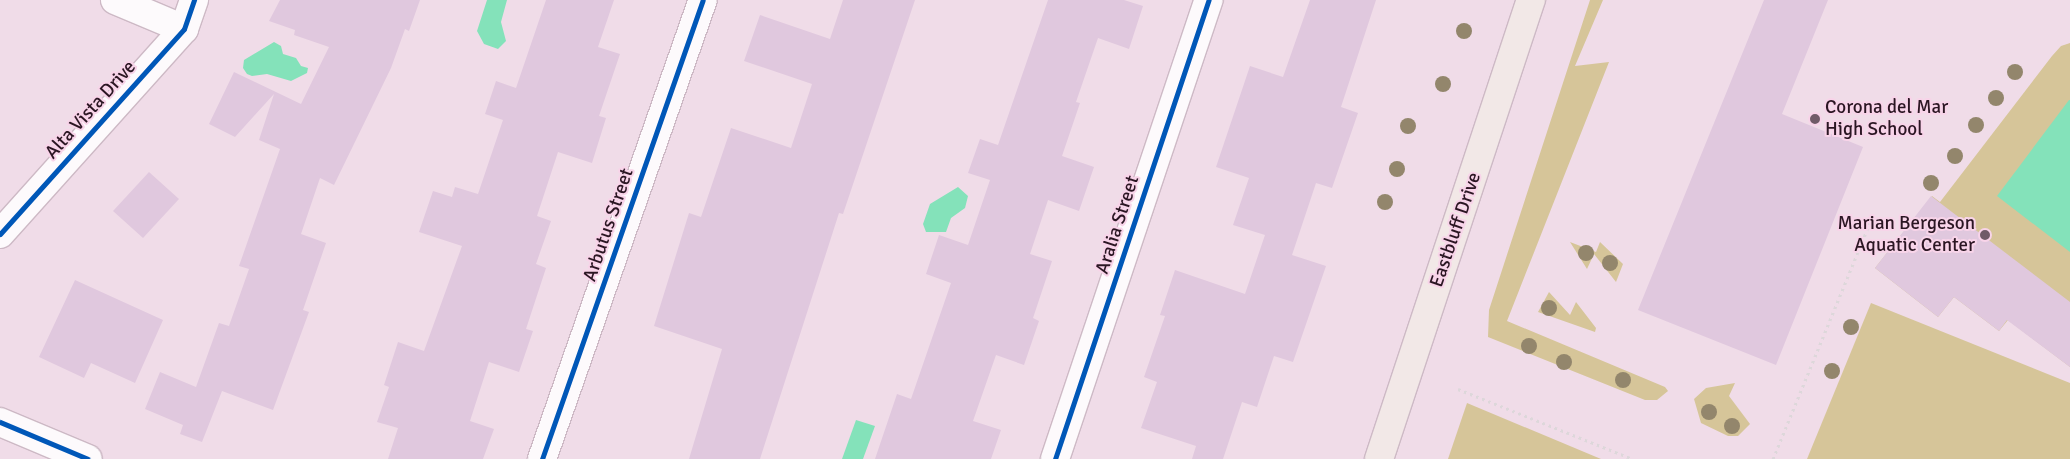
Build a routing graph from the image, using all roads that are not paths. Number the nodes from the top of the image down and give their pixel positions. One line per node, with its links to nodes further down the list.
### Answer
1 (115, 0): 6 (street)
2 (194, 0): 6 (street, Alta Vista Drive)
3 (704, 0): 10 (street, Arbutus Street)
4 (1209, 0): 11 (street, Aralia Street)
5 (1531, 0): 12 (main road, Eastbluff Drive)
6 (184, 29): 7 (street, Alta Vista Drive)
7 (0, 234)
8 (0, 422): 9 (street)
9 (88, 459)
10 (542, 459)
11 (1055, 459)
12 (1379, 459)

